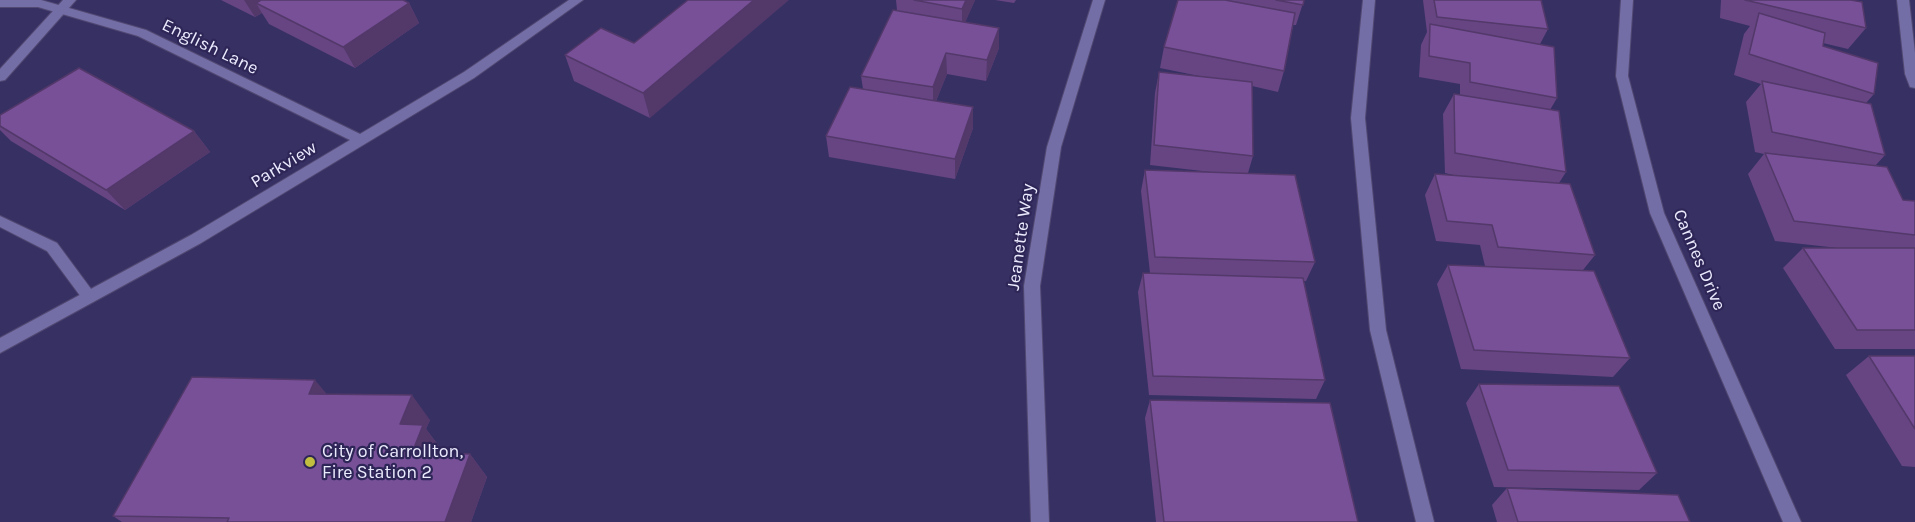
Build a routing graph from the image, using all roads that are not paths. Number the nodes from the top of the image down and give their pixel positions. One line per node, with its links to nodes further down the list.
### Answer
1 (577, 0): 10 (street, Parkview)
2 (1098, 0): 14 (street, Jeanette Way)
3 (1369, 0): 15 (street)
4 (1627, 0): 16 (street, Cannes Drive)
5 (1903, 0): 9 (street)
6 (0, 3): 7 (street, English Lane)
7 (66, 5): 8 (street); 10 (street, English Lane)
8 (0, 77)
9 (1915, 84)
10 (361, 140): 12 (street, Parkview)
11 (0, 221): 12 (street)
12 (89, 297): 13 (street, Parkview)
13 (0, 346)
14 (1040, 522)
15 (1425, 522)
16 (1792, 522)

